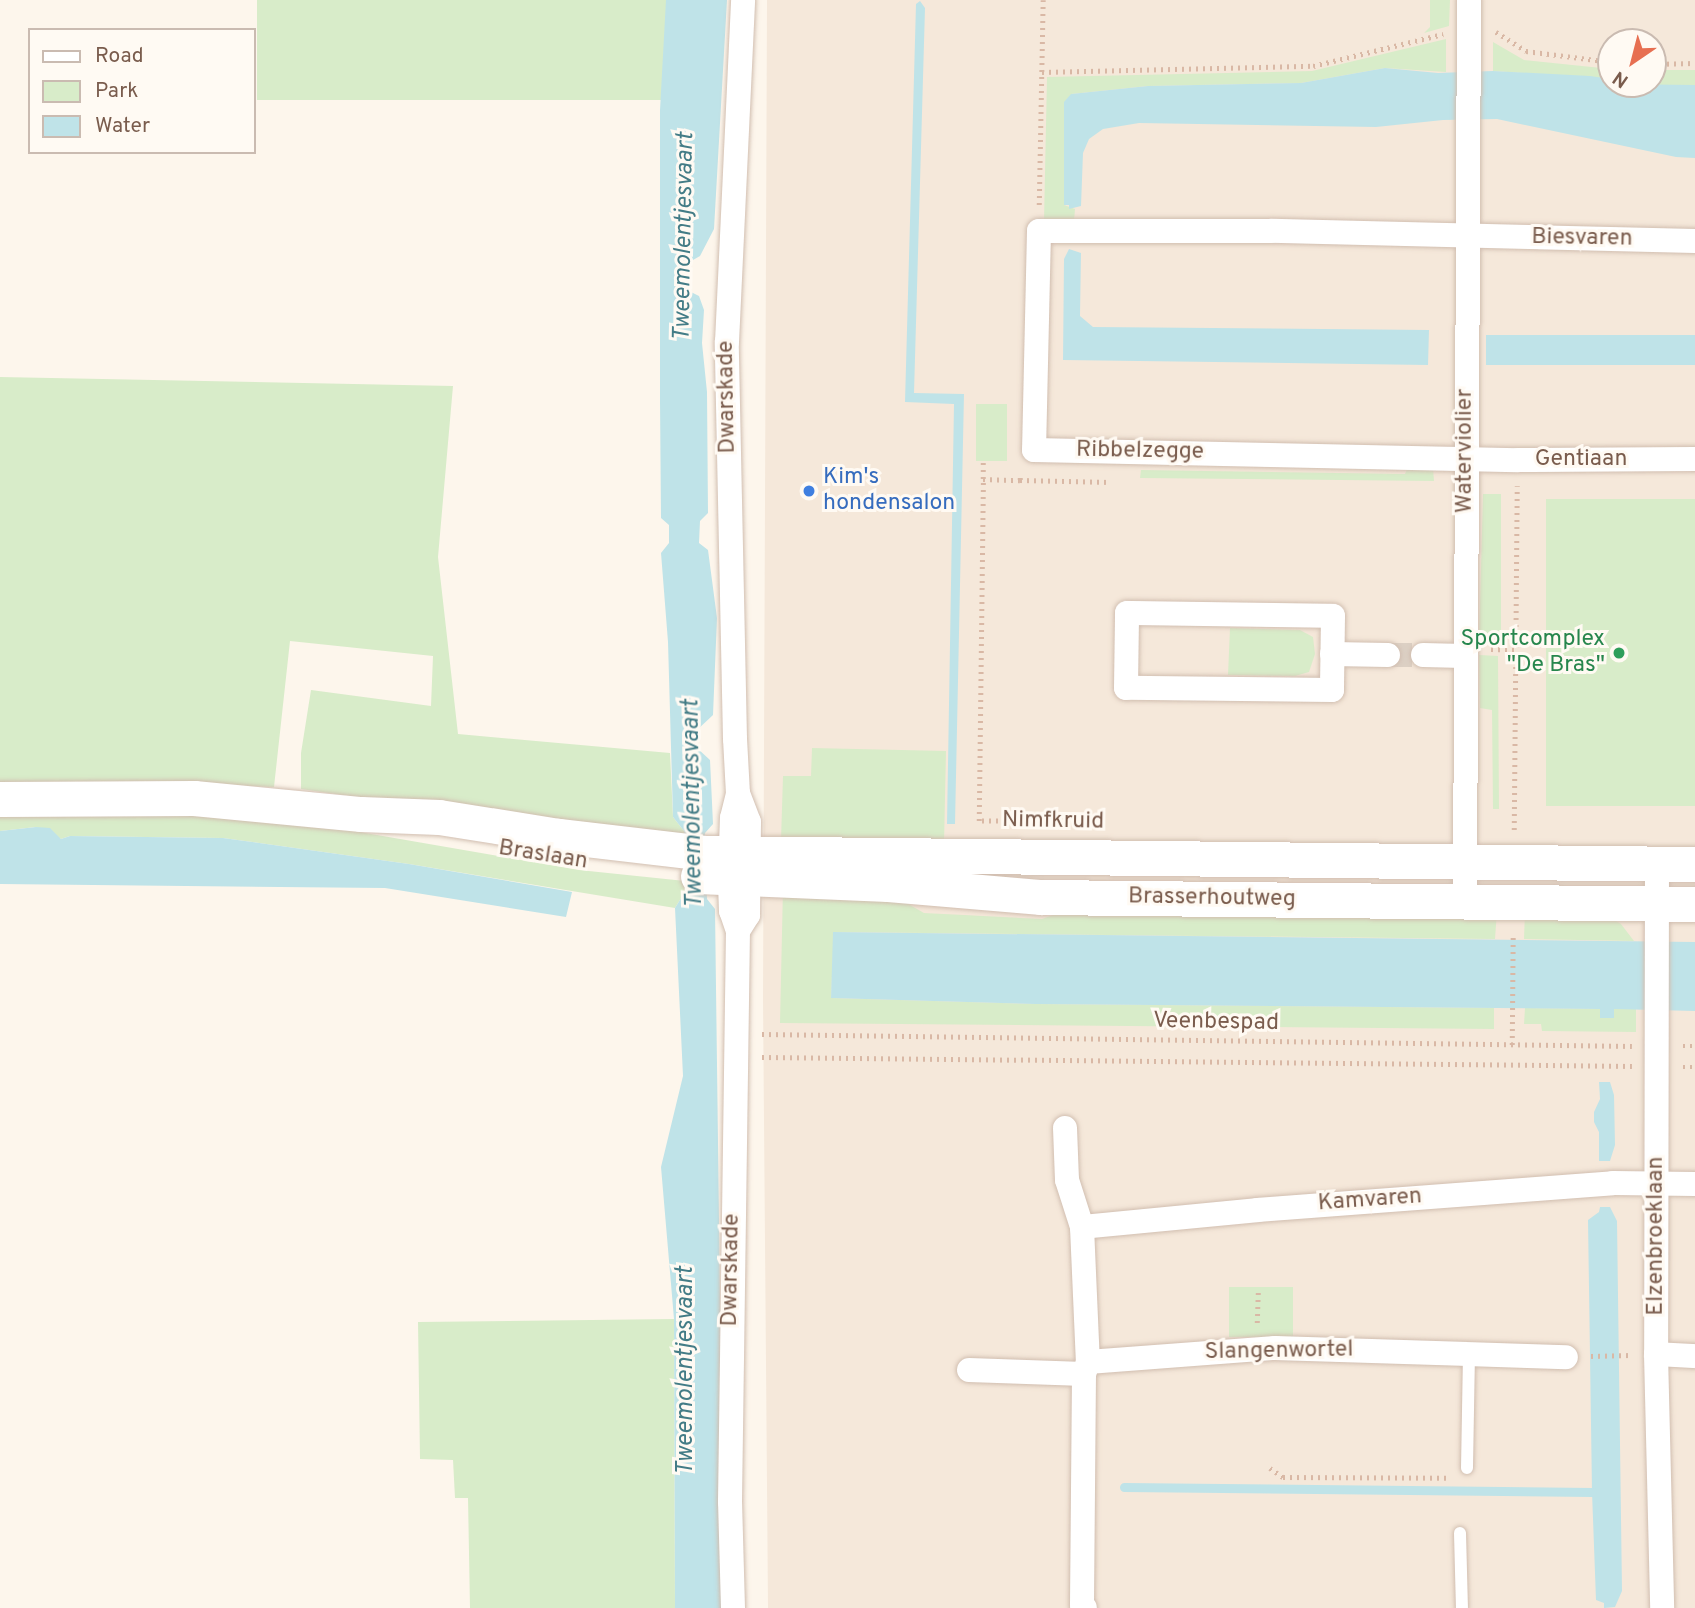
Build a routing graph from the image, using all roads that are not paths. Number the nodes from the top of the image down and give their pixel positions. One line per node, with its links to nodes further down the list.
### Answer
1 (743, 0): 15 (street, Dwarskade)
2 (1469, 0): 3 (street, Waterviolier)
3 (1468, 236): 4 (street, Biesvaren); 5 (street, Waterviolier); 5 (street, Ribbelzegge)
4 (1695, 241)
5 (1466, 459): 6 (street, Gentiaan); 10 (street, Waterviolier)
6 (1695, 459)
7 (1332, 654): 7 (street); 8 (street)
8 (1388, 654)
9 (1423, 655): 10 (street)
10 (1464, 656): 12 (street, Waterviolier)
11 (0, 799): 15 (main road, Braslaan)
12 (1465, 863): 13 (main road, Brasserhoutweg); 15 (main road, Brasserhoutweg); 16 (street, Waterviolier)
13 (1657, 864): 14 (main road, Brasserhoutweg); 18 (street, Elzenbroeklaan)
14 (1695, 864)
15 (717, 865): 16 (main road, Brasserhoutweg); 31 (street, Dwarskade)
16 (1465, 902): 18 (main road, Brasserhoutweg)
17 (1695, 904): 18 (main road, Brasserhoutweg)
18 (1657, 918): 20 (street, Elzenbroeklaan)
19 (1065, 1128): 22 (street)
20 (1658, 1183): 21 (street, Kamvaren); 22 (street, Kamvaren); 23 (street, Elzenbroeklaan)
21 (1695, 1184)
22 (1082, 1227): 27 (street)
23 (1647, 1354): 26 (street); 34 (street, Elzenbroeklaan)
24 (1469, 1356): 25 (street, Slangenwortel); 27 (street, Slangenwortel); 29 (lane)
25 (1575, 1356)
26 (1695, 1356)
27 (1086, 1368): 28 (street); 32 (street)
28 (969, 1370)
29 (1467, 1468)
30 (1460, 1533): 33 (lane)
31 (733, 1608)
32 (1085, 1608)
33 (1462, 1608)
34 (1662, 1608)

